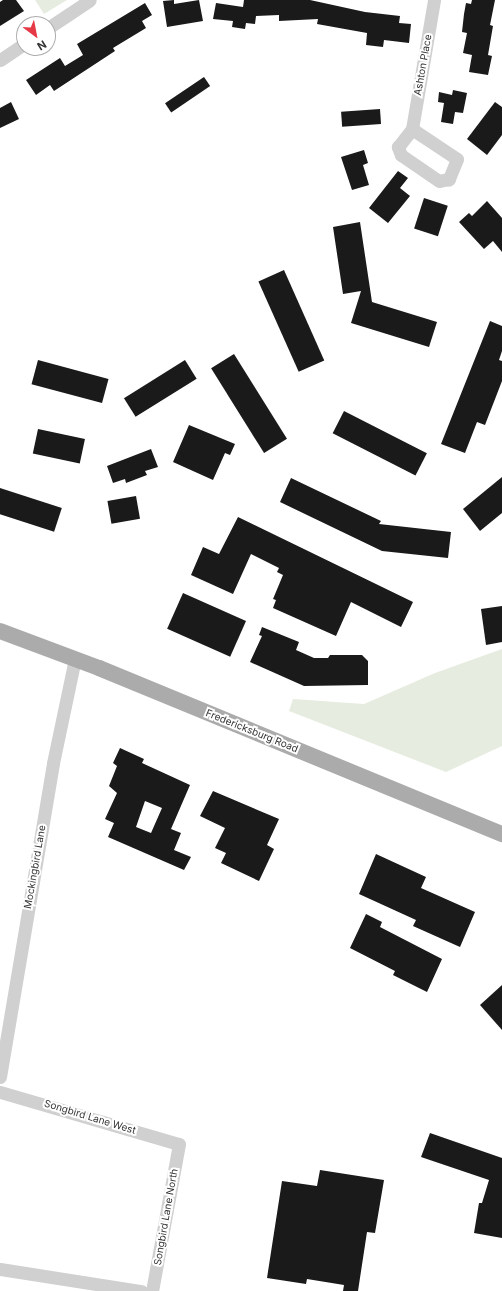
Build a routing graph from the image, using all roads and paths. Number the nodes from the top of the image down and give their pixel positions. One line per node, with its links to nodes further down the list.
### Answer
1 (90, 0): 3 (street)
2 (434, 0): 6 (street, Ashton Place)
3 (56, 23)
4 (16, 49): 5 (street)
5 (0, 60)
6 (412, 130): 6 (street, Ashton Place)
7 (0, 631): 8 (main road, Fredericksburg Road)
8 (75, 659): 9 (main road, Fredericksburg Road); 10 (street, Mockingbird Lane)
9 (501, 831)
10 (0, 1077)
11 (0, 1092): 12 (street, Songbird Lane West)
12 (179, 1144): 15 (street, Songbird Lane North)
13 (0, 1269): 14 (street)
14 (141, 1291)
15 (152, 1291)

